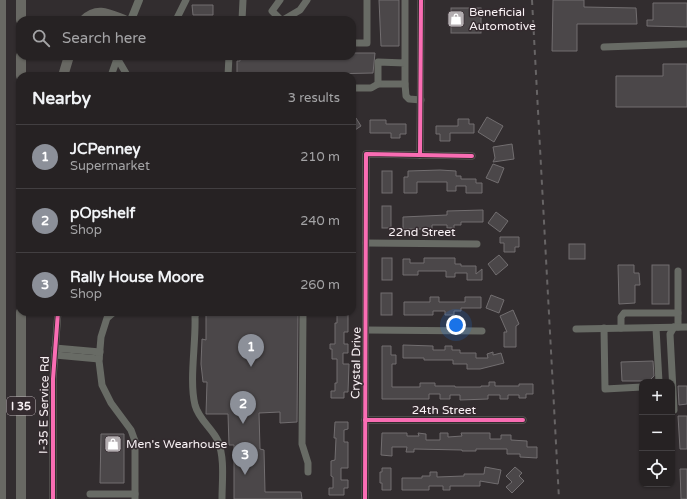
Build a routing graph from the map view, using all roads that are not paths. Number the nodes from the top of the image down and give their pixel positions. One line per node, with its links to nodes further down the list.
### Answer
1 (1, 0): 42 (highway, I 35)
2 (21, 0): 11 (highway)
3 (139, 0): 14 (main road)
4 (186, 0): 15 (street)
5 (242, 0): 16 (street)
6 (280, 0): 17 (street)
7 (307, 0): 18 (street)
8 (367, 0): 19 (street)
9 (404, 0): 27 (street)
10 (421, 0): 36 (street)
11 (21, 16)
12 (89, 16): 13 (highway)
13 (113, 16)
14 (133, 16)
15 (178, 16)
16 (242, 16)
17 (278, 16)
18 (289, 16)
19 (356, 43)
20 (687, 44): 21 (street)
21 (604, 47)
22 (21, 60): 28 (highway)
23 (68, 60): 29 (highway)
24 (117, 60): 30 (street)
25 (119, 60): 31 (street)
26 (229, 60): 32 (street)
27 (405, 63): 33 (street); 34 (street)
28 (21, 72)
29 (64, 72)
30 (112, 72)
31 (124, 72)
32 (228, 72)
33 (378, 84): 34 (street); 35 (street)
34 (405, 84): 36 (street)
35 (356, 88)
36 (421, 100): 37 (street)
37 (420, 155): 38 (street); 39 (street, Crystal Drive)
38 (472, 156)
39 (366, 243): 40 (street, 22nd Street); 57 (street, Crystal Drive)
40 (477, 244)
41 (678, 271): 44 (street)
42 (1, 282): 69 (highway, I 35)
43 (644, 313): 44 (street); 53 (street); 54 (street)
44 (678, 313): 50 (street)
45 (21, 316): 70 (highway, I 35)
46 (58, 316): 59 (street, I-35 E Service Rd)
47 (109, 316): 60 (street)
48 (195, 316): 72 (street)
49 (303, 316): 66 (street)
50 (676, 327): 51 (street); 55 (street); 62 (street)
51 (687, 327)
52 (604, 328): 53 (street); 56 (street); 63 (street)
53 (621, 328): 54 (street)
54 (645, 328): 55 (street)
55 (656, 328): 61 (street)
56 (576, 329)
57 (366, 330): 58 (street); 64 (street, Crystal Drive)
58 (482, 331)
59 (55, 352): 60 (street); 71 (street, I-35 E Service Rd)
60 (99, 355): 68 (street)
61 (658, 379)
62 (672, 379)
63 (639, 387)
64 (365, 420): 65 (street, 24th Street); 73 (street, Crystal Drive)
65 (523, 420)
66 (308, 472)
67 (90, 494): 68 (street)
68 (135, 497)
69 (1, 499)
70 (22, 499)
71 (53, 499)
72 (222, 499)
73 (365, 499)

